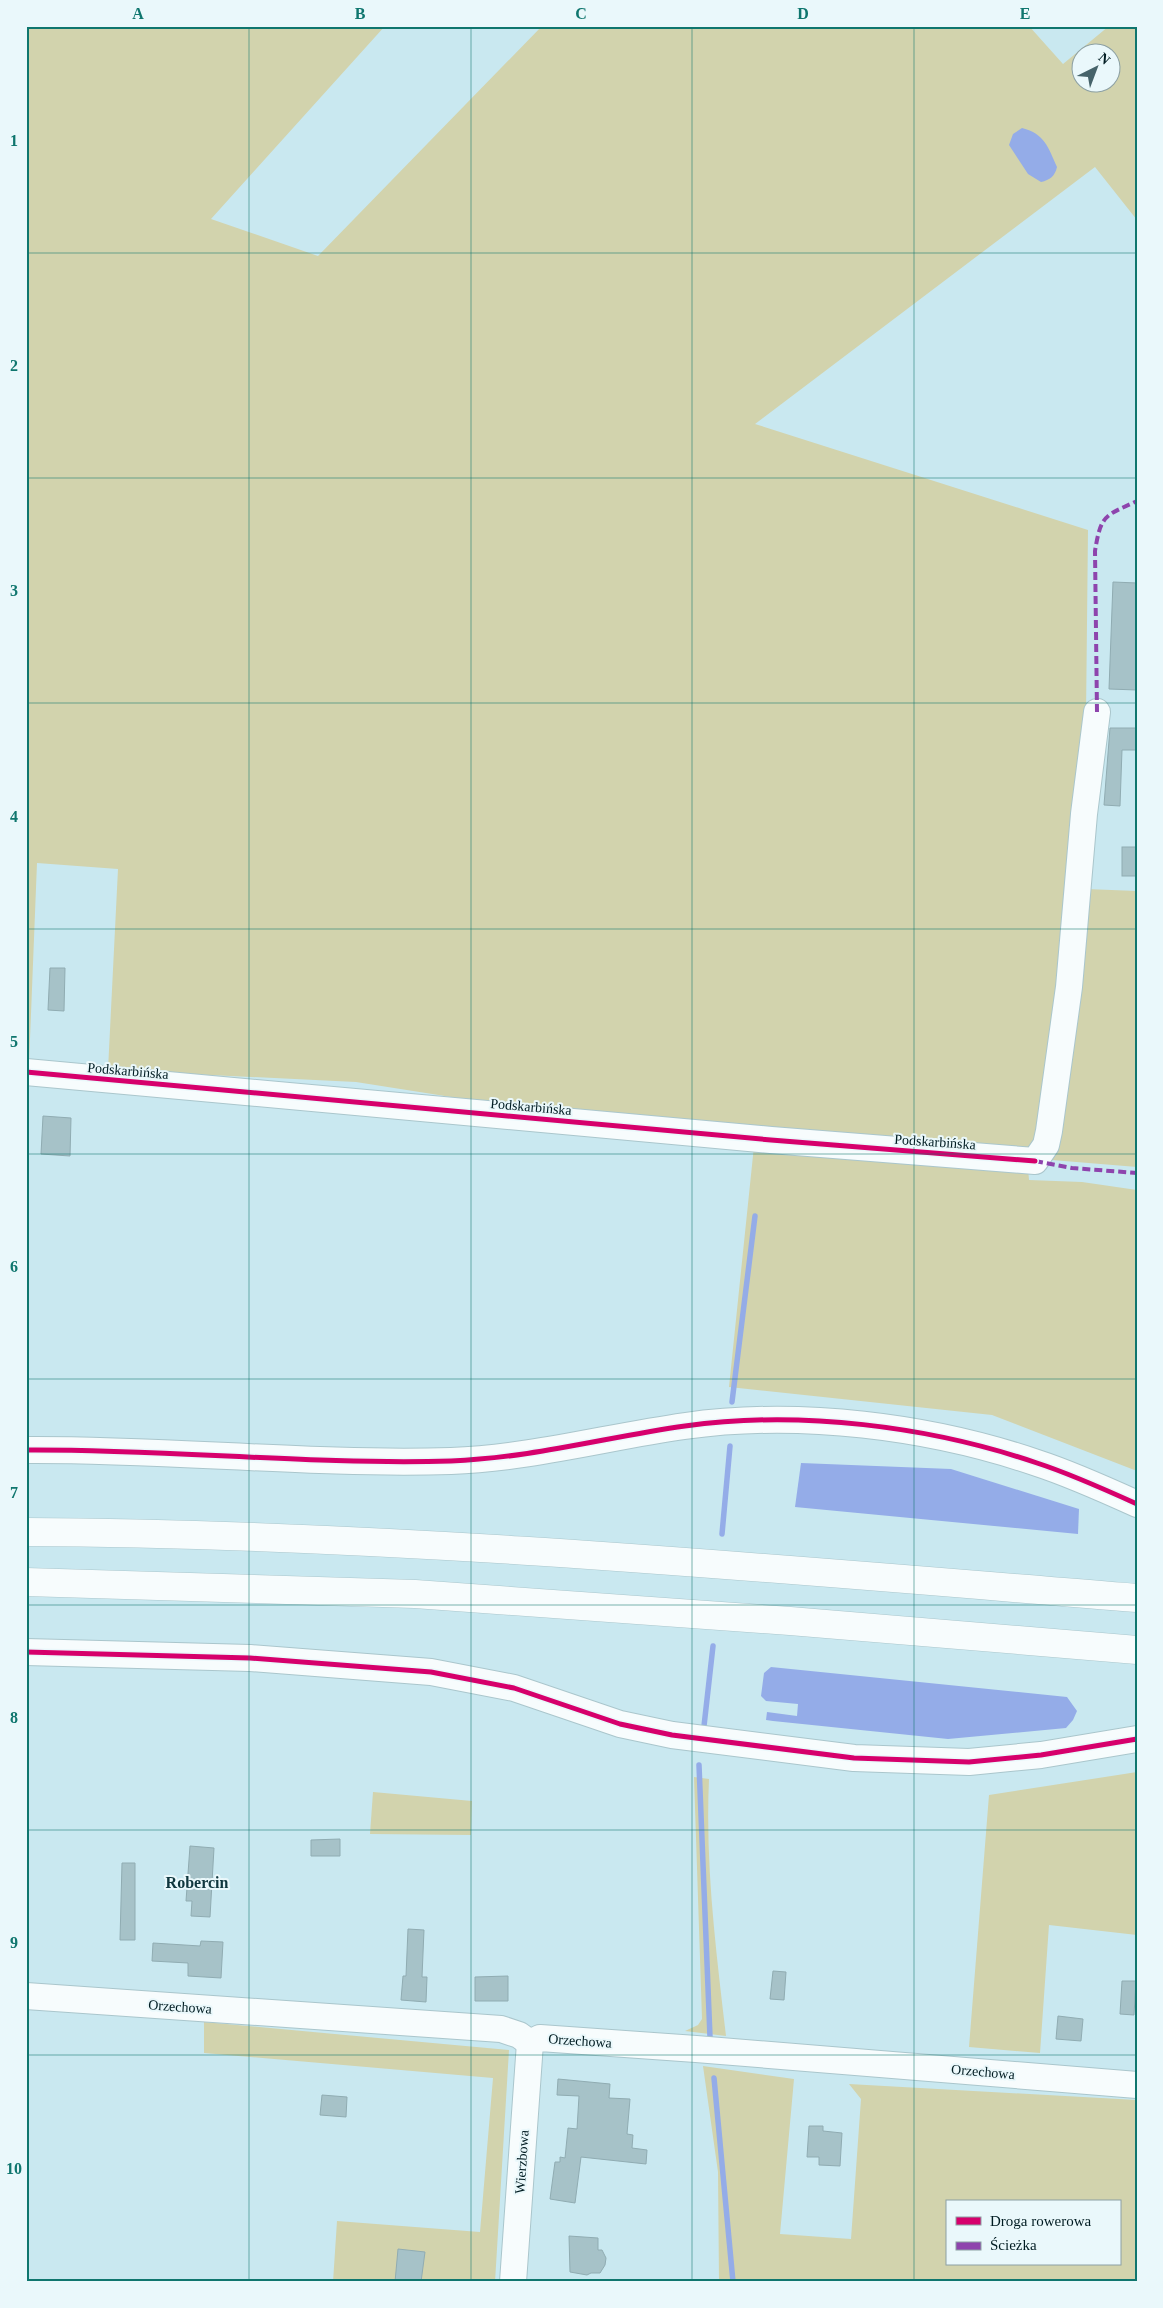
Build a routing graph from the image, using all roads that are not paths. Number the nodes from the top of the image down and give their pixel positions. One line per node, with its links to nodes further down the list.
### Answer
1 (1097, 712): 2 (street, Podskarbińska)
2 (26, 1072)
3 (26, 1450): 4 (street)
4 (1137, 1504)
5 (26, 1532): 7 (highway)
6 (26, 1582): 8 (highway)
7 (1137, 1598)
8 (1137, 1650)
9 (26, 1652): 10 (street)
10 (1137, 1739)
11 (26, 1996): 12 (street, Orzechowa)
12 (530, 2043): 13 (street, Orzechowa); 14 (street, Wierzbowa)
13 (1137, 2085)
14 (513, 2282)

